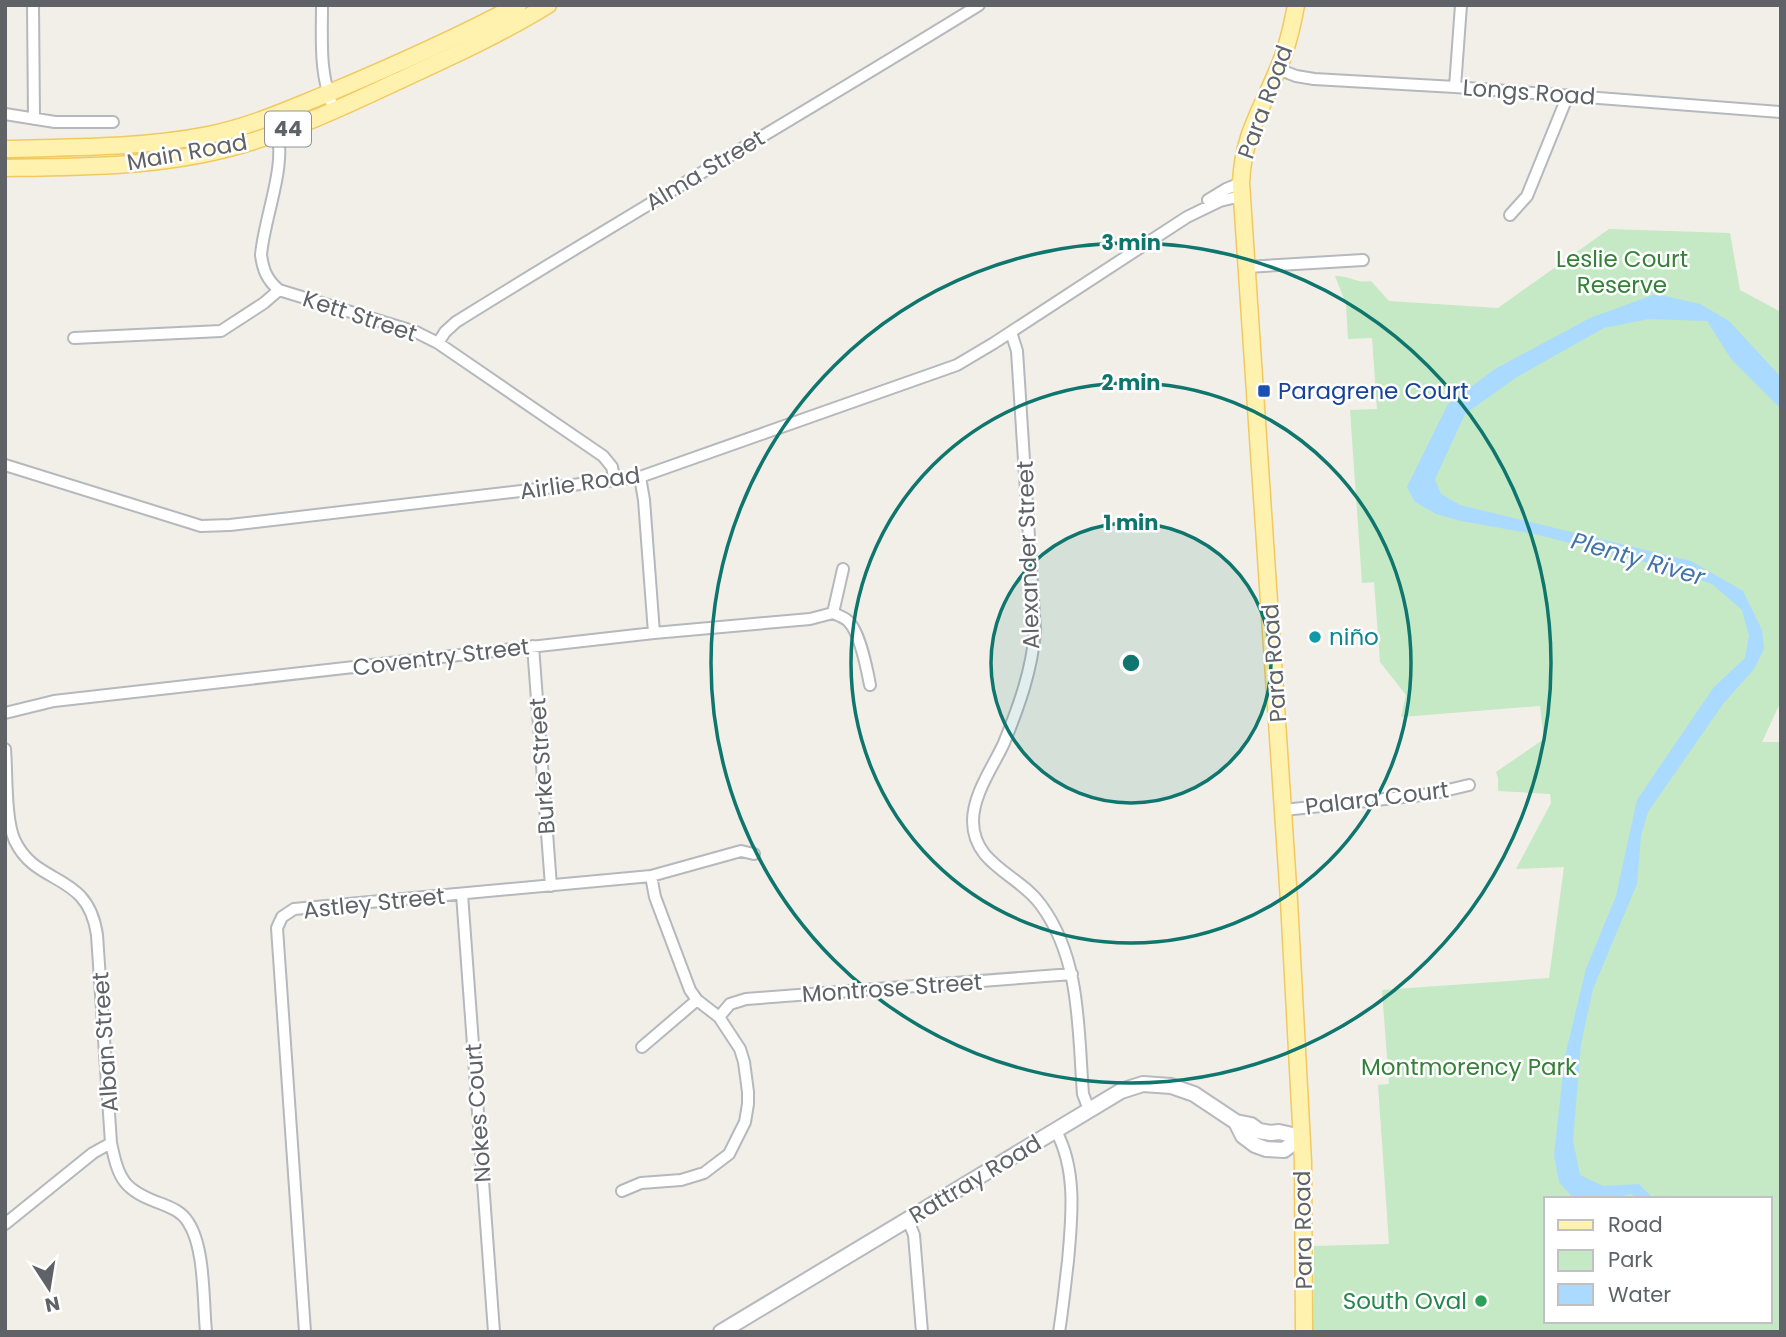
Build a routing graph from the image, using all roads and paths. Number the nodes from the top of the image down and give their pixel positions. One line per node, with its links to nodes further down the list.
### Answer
1 (33, 5): 16 (street)
2 (322, 5): 10 (street)
3 (518, 5): 10 (main road, Main Road / 44)
4 (548, 5): 12 (main road, Main Road / 44)
5 (979, 5): 28 (street, Alma Street)
6 (1296, 5): 8 (main road, Para Road)
7 (1461, 5): 9 (street)
8 (1278, 69): 9 (street, Longs Road); 21 (main road, Para Road)
9 (1455, 86): 11 (street, Longs Road)
10 (327, 93): 12 (street); 15 (main road, Main Road / 44)
11 (1568, 95): 13 (street, Longs Road); 22 (street)
12 (334, 110): 18 (main road, Main Road / 44)
13 (1781, 112)
14 (5, 114): 16 (street, Main Road)
15 (272, 116): 18 (street, Kett Street); 19 (main road, Main Road / 44)
16 (34, 119): 17 (street, Main Road)
17 (113, 122)
18 (278, 133): 20 (main road, Main Road / 44); 25 (street, Kett Street)
19 (5, 149)
20 (5, 168)
21 (1241, 189): 24 (main road, Para Road); 26 (street, Airlie Road)
22 (1510, 215)
23 (1363, 260): 24 (street)
24 (1247, 267): 40 (main road, Para Road)
25 (279, 290): 27 (street); 28 (street, Kett Street)
26 (1011, 332): 30 (street, Airlie Road); 45 (street, Alexander Street)
27 (74, 338)
28 (438, 343): 31 (street, Kett Street)
29 (5, 465): 31 (street, Airlie Road)
30 (640, 477): 31 (street, Airlie Road); 34 (street)
31 (615, 481)
32 (843, 569): 33 (street)
33 (833, 613): 34 (street, Coventry Street); 36 (street)
34 (654, 633): 35 (street, Coventry Street)
35 (533, 646): 37 (street, Coventry Street); 43 (street, Burke Street)
36 (870, 685)
37 (5, 713)
38 (5, 749): 52 (street, Alban Street)
39 (1469, 785): 40 (street, Palara Court)
40 (1284, 810): 51 (main road, Para Road)
41 (754, 855): 42 (street, Astley Street)
42 (651, 877): 43 (street, Astley Street); 46 (street)
43 (551, 886): 44 (street, Astley Street)
44 (461, 894): 57 (street, Astley Street); 58 (street, Nokes Court)
45 (1072, 974): 47 (street, Montrose Street); 49 (street, Alexander Street)
46 (697, 1000): 47 (street); 48 (street)
47 (719, 1017): 53 (street)
48 (642, 1047)
49 (1091, 1109): 50 (street, Rattray Road); 51 (street, Rattray Road)
50 (1056, 1131): 54 (street, Rattray Road); 61 (street)
51 (1301, 1137): 62 (main road, Para Road)
52 (111, 1143): 55 (street); 56 (street, Alban Street)
53 (622, 1191)
54 (908, 1220): 59 (street, Rattray Road); 60 (street)
55 (5, 1224)
56 (206, 1332)
57 (305, 1332)
58 (494, 1332)
59 (721, 1332)
60 (922, 1332)
61 (1059, 1332)
62 (1304, 1332)

